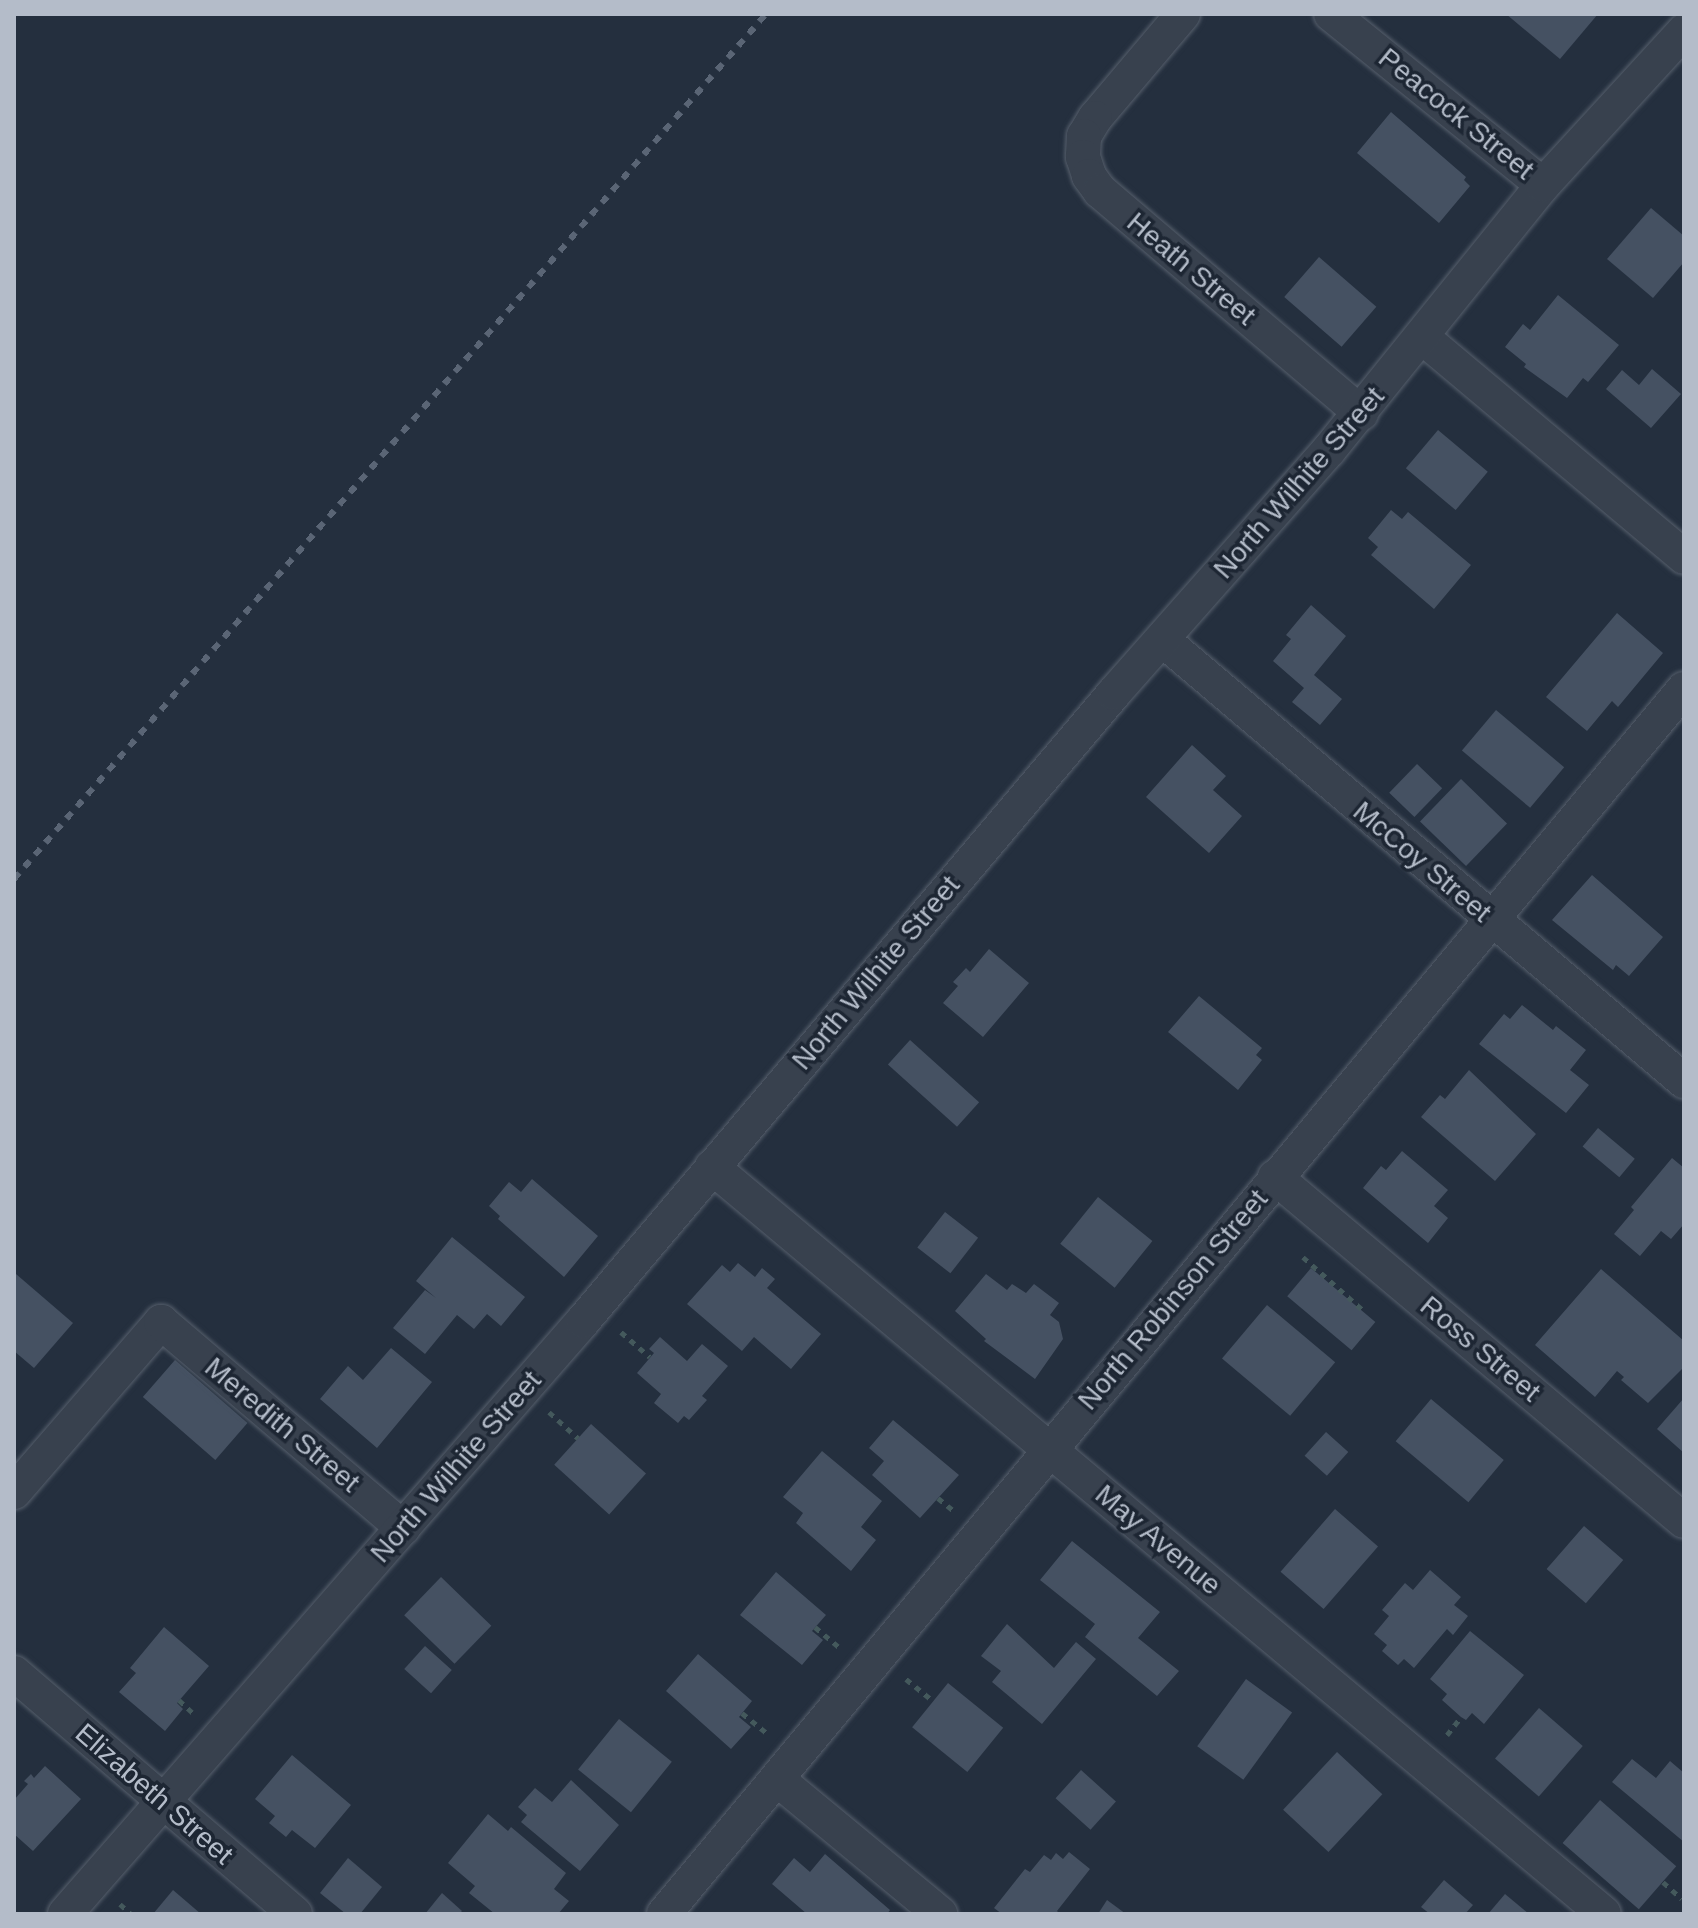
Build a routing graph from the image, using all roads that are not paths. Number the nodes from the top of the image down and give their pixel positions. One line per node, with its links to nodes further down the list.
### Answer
1 (1183, 14): 6 (street, Heath Street)
2 (1331, 14): 4 (street, Peacock Street)
3 (1684, 31): 4 (street, North Wilhite Street)
4 (1543, 185): 5 (street, North Wilhite Street)
5 (1422, 337): 6 (street, North Wilhite Street); 7 (street)
6 (1361, 413): 8 (street, North Wilhite Street)
7 (1684, 557)
8 (1163, 640): 10 (street, McCoy Street); 12 (street, North Wilhite Street)
9 (1684, 689): 10 (street, North Robinson Street)
10 (1490, 919): 11 (street, McCoy Street); 13 (street, North Robinson Street)
11 (1684, 1081)
12 (712, 1167): 14 (street, May Avenue); 17 (street, North Wilhite Street)
13 (1275, 1177): 14 (street, North Robinson Street); 16 (street, Ross Street)
14 (1050, 1449): 19 (street, North Robinson Street); 25 (street, May Avenue)
15 (14, 1492): 17 (street, Meredith Street)
16 (1684, 1521)
17 (403, 1528): 20 (street, North Wilhite Street)
18 (14, 1673): 20 (street, Elizabeth Street)
19 (777, 1779): 23 (street, North Robinson Street); 24 (street)
20 (162, 1803): 21 (street, North Wilhite Street); 22 (street, Elizabeth Street)
21 (65, 1914)
22 (295, 1914)
23 (664, 1914)
24 (940, 1914)
25 (1604, 1914)

